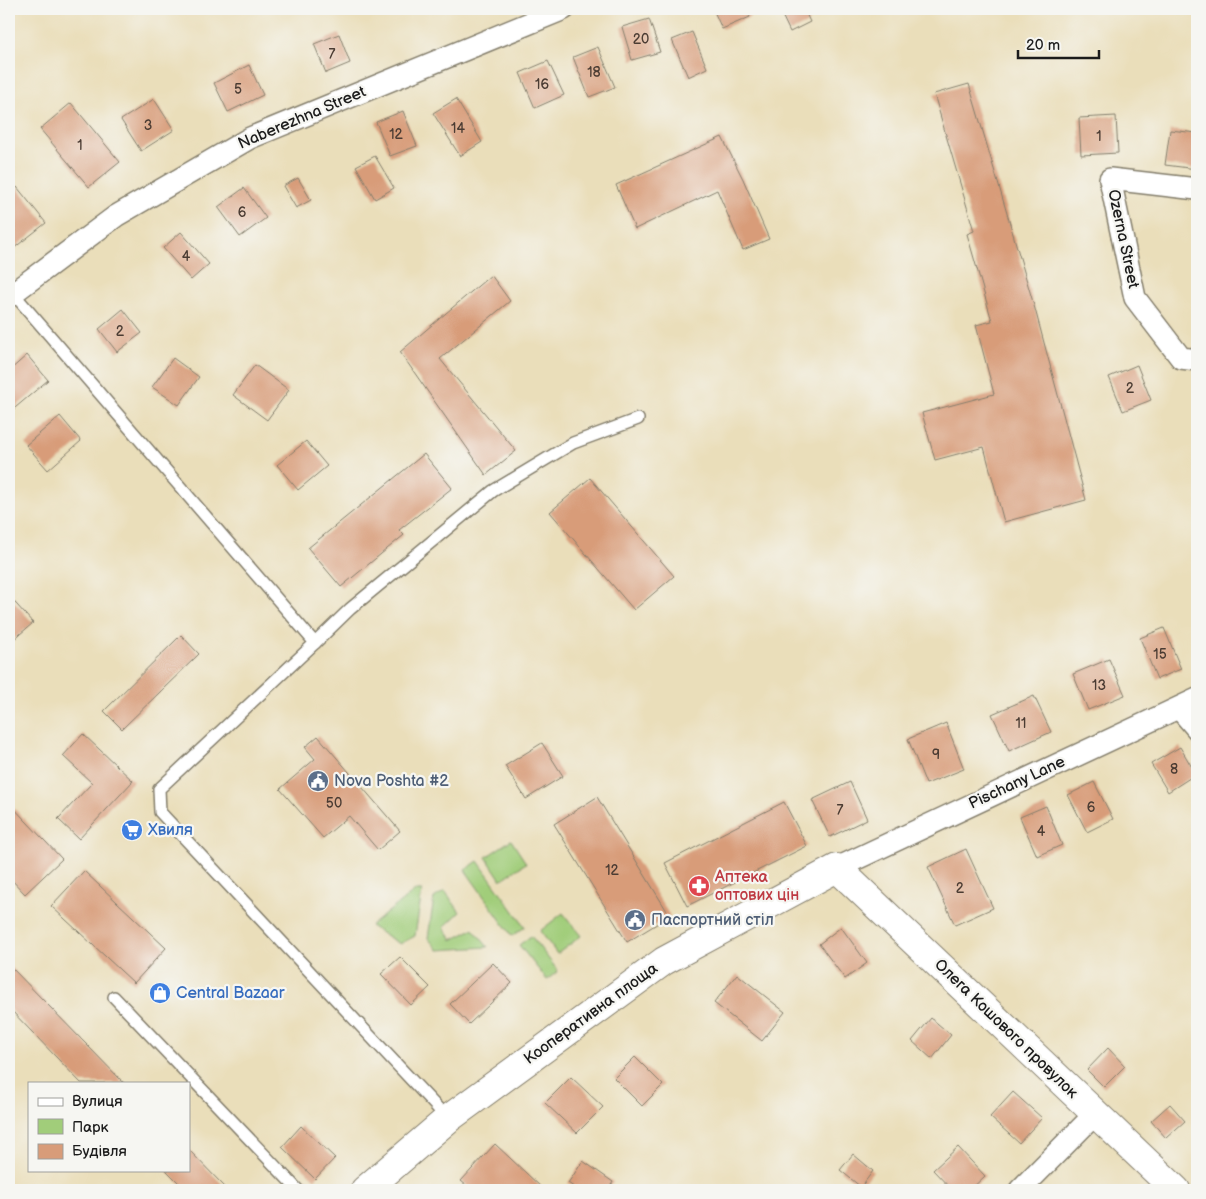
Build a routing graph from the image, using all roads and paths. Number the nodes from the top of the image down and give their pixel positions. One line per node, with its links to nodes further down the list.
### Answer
1 (564, 9): 3 (street, Naberezhna Street)
2 (1197, 189): 4 (street, Ozerna Street)
3 (11, 294): 6 (lane)
4 (1197, 360)
5 (638, 419): 6 (lane)
6 (315, 643): 12 (lane)
7 (1188, 703): 8 (street); 9 (street, Pischany Lane)
8 (1197, 729)
9 (838, 868): 11 (street, Олега Кошового провулок); 12 (street, Кооперативна площа)
10 (114, 997): 13 (lane)
11 (1095, 1114): 15 (street); 16 (street, Олега Кошового провулок)
12 (448, 1119): 14 (street, Кооперативна площа)
13 (298, 1190)
14 (365, 1190)
15 (1020, 1190)
16 (1176, 1190)

